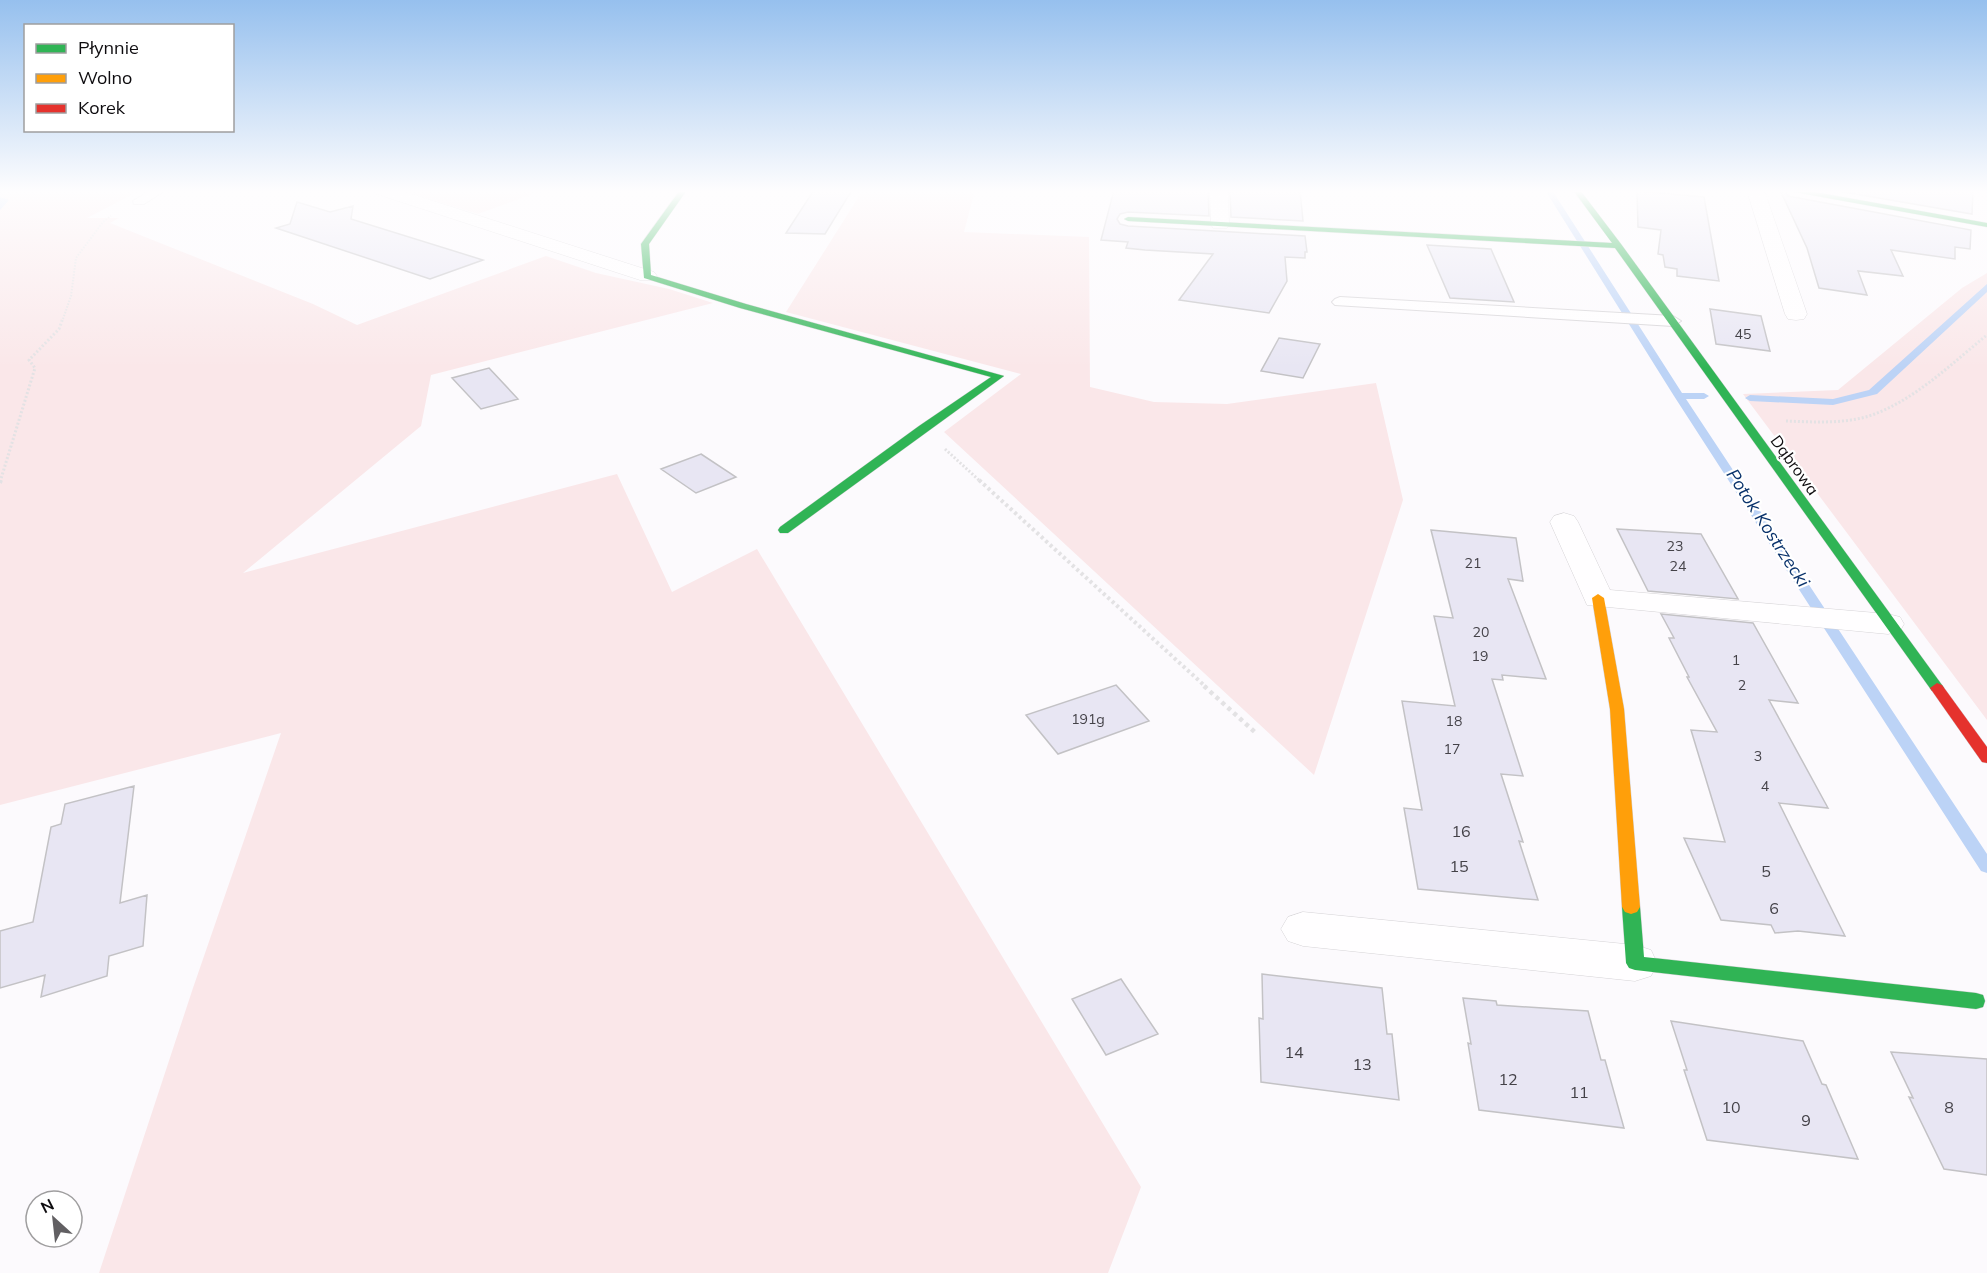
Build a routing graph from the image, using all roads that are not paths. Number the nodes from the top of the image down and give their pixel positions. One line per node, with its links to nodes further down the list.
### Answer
1 (565, 249): 5 (street)
2 (645, 249): 5 (street)
3 (1620, 249): 8 (street, Dąbrowa)
4 (1775, 249): 7 (street)
5 (647, 276): 10 (street)
6 (1340, 302): 8 (lane)
7 (1796, 314)
8 (1673, 321): 12 (street, Dąbrowa)
9 (1563, 522): 11 (street)
10 (784, 530)
11 (1598, 598): 12 (street); 15 (street)
12 (1888, 624): 13 (street, Dąbrowa)
13 (1987, 758)
14 (1303, 929): 15 (street)
15 (1635, 963): 16 (street)
16 (1976, 1001)

